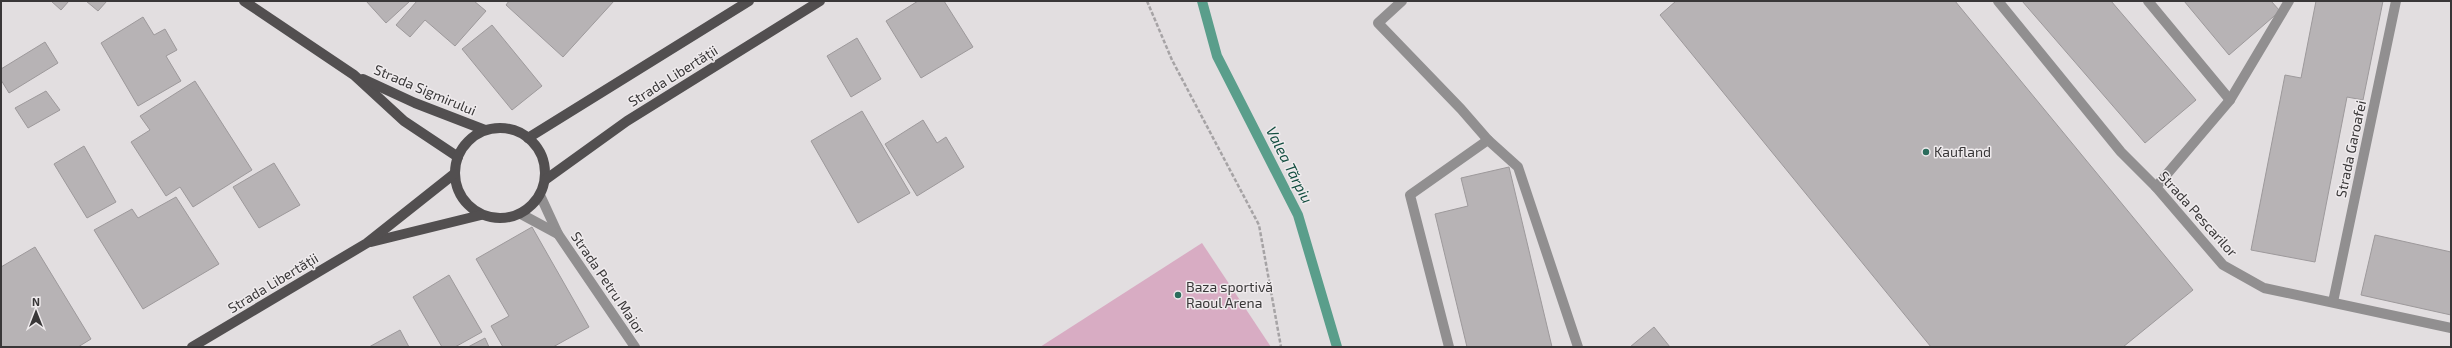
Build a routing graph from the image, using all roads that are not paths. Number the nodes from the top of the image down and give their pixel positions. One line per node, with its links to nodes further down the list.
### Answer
1 (244, 1): 9 (main road, Strada Sigmirului)
2 (749, 1): 12 (main road, Strada Libertății)
3 (820, 1): 16 (main road, Strada Libertății)
4 (1402, 1): 13 (street)
5 (1998, 1): 17 (street, Strada Pescarilor)
6 (2148, 1): 10 (street)
7 (2289, 1): 10 (street)
8 (2396, 1): 23 (street, Strada Garoafei)
9 (354, 75): 11 (main road, Strada Sigmirului); 14 (main road, Strada Sigmirului)
10 (2230, 100): 17 (street)
11 (485, 130): 12 (main road, Strada Sigmirului); 14 (main road, Strada Sigmirului)
12 (528, 138): 16 (main road, Strada Sigmirului)
13 (1488, 140): 27 (street); 28 (street)
14 (458, 157): 15 (main road, Strada Sigmirului)
15 (454, 174): 20 (main road, Strada Sigmirului); 22 (main road, Strada Libertății)
16 (545, 180): 18 (main road, Strada Sigmirului)
17 (2156, 187): 23 (street, Strada Pescarilor)
18 (540, 195): 19 (main road, Strada Sigmirului); 21 (street, Strada Petru Maior)
19 (521, 214): 20 (main road, Strada Sigmirului); 21 (street, Strada Petru Maior)
20 (481, 215): 22 (main road, Strada Libertății)
21 (558, 234): 26 (street, Strada Petru Maior)
22 (367, 243): 25 (main road, Strada Libertății)
23 (2333, 302): 24 (street, Strada Pescarilor)
24 (2451, 328)
25 (192, 347)
26 (635, 347)
27 (1448, 347)
28 (1578, 347)

